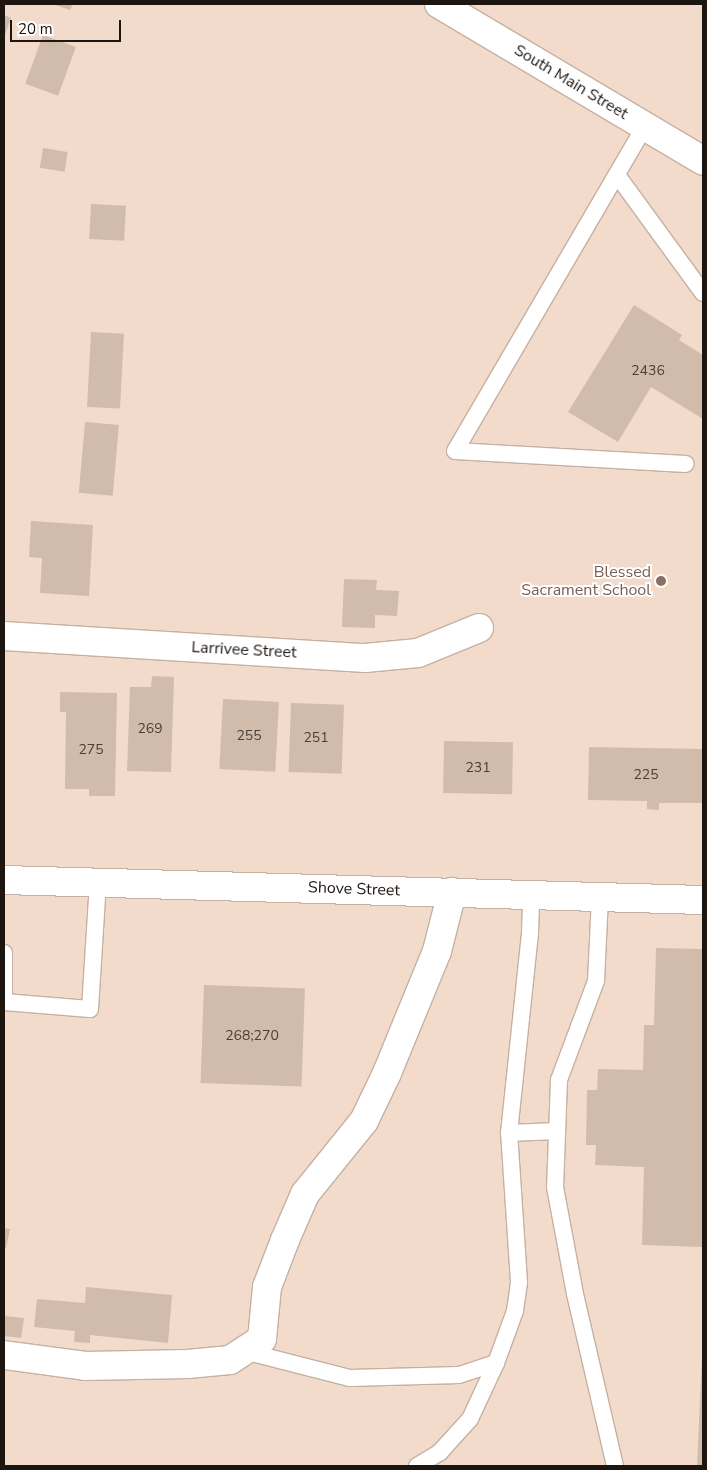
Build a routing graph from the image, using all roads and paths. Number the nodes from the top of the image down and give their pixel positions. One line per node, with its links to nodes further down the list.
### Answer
1 (439, 4): 2 (street, South Main Street)
2 (645, 126): 3 (street, South Main Street); 4 (lane)
3 (703, 161)
4 (617, 175): 5 (lane); 6 (lane)
5 (703, 293)
6 (686, 464)
7 (479, 628): 8 (street, Larrivee Street)
8 (4, 636)
9 (4, 880): 10 (street, Shove Street)
10 (98, 883): 11 (street, Shove Street); 16 (lane)
11 (452, 892): 12 (street, Shove Street); 19 (street)
12 (531, 895): 13 (street, Shove Street); 18 (lane)
13 (600, 897): 14 (street, Shove Street); 17 (lane)
14 (703, 900)
15 (4, 953): 16 (lane)
16 (4, 1000)
17 (557, 1131): 18 (lane); 23 (lane)
18 (509, 1133): 21 (lane)
19 (244, 1351): 20 (street); 21 (lane)
20 (4, 1354)
21 (496, 1363): 22 (lane)
22 (417, 1466)
23 (615, 1466)

